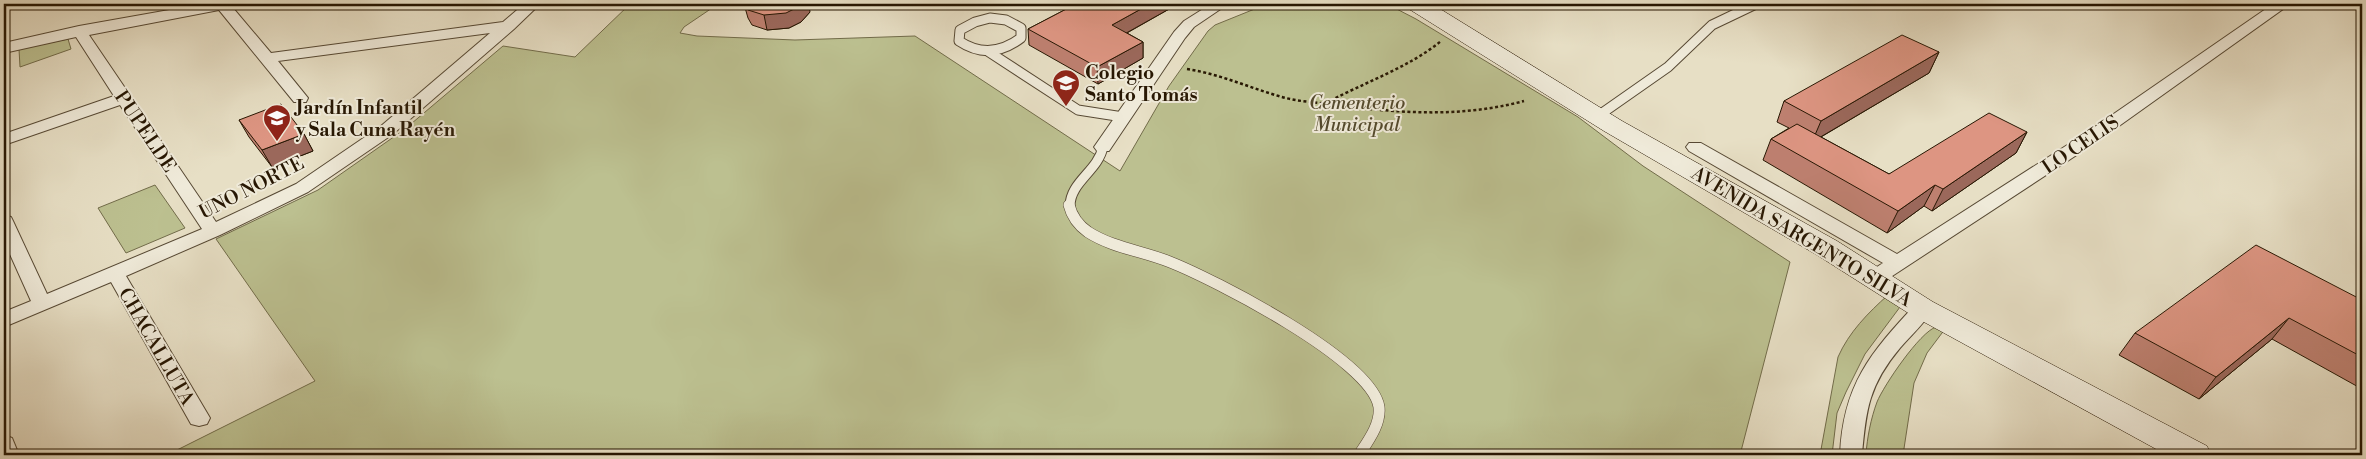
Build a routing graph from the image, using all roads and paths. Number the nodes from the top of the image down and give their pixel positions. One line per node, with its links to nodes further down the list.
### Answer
1 (224, 4): 8 (street); 12 (street)
2 (533, 4): 7 (street, UNO NORTE)
3 (1222, 4): 19 (street)
4 (1416, 4): 18 (main road, AVENIDA SARGENTO SILVA)
5 (1756, 4): 18 (lane)
6 (2283, 4): 25 (street, LO CELIS)
7 (509, 26): 12 (street); 24 (street, UNO NORTE)
8 (79, 31): 10 (street); 14 (street, PUPELDE)
9 (1444, 39): 17 (path)
10 (4, 48)
11 (990, 52): 11 (lane); 19 (lane)
12 (266, 58): 15 (street)
13 (1187, 69): 17 (path)
14 (123, 98): 20 (street); 24 (street, PUPELDE)
15 (300, 98)
16 (1524, 101): 17 (path)
17 (1325, 104)
18 (1598, 116): 27 (main road, AVENIDA SARGENTO SILVA)
19 (1123, 117): 21 (street)
20 (4, 140)
21 (1103, 147): 34 (lane)
22 (1694, 147): 25 (street, AVENIDA SARGENTO SILVA)
23 (4, 221): 28 (street)
24 (213, 231): 26 (street, UNO NORTE)
25 (1898, 263): 27 (street, LO CELIS)
26 (115, 273): 28 (street, UNO NORTE); 31 (street, CHACALLUTA)
27 (1874, 279): 29 (main road, AVENIDA SARGENTO SILVA)
28 (42, 304): 30 (street, UNO NORTE)
29 (1923, 309): 35 (street); 36 (main road, AVENIDA SARGENTO SILVA)
30 (4, 320)
31 (199, 418)
32 (4, 444): 33 (street)
33 (8, 455)
34 (1359, 455)
35 (1851, 455)
36 (2195, 455)

